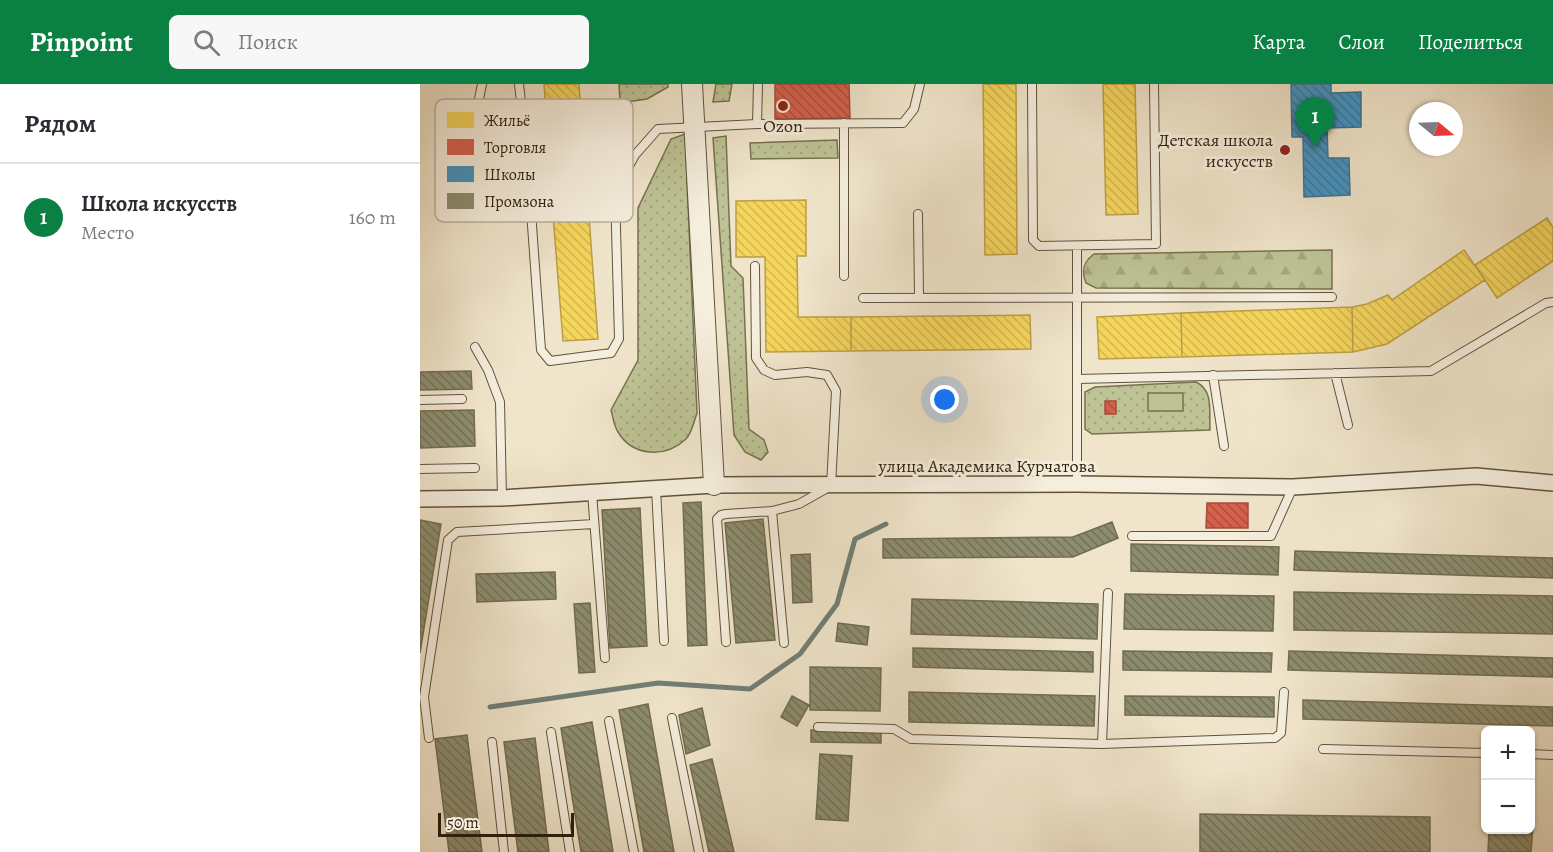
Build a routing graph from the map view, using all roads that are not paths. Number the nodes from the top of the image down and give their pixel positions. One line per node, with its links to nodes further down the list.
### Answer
1 (482, 84): 8 (lane)
2 (519, 84): 9 (lane)
3 (692, 84): 12 (street)
4 (758, 84): 11 (lane)
5 (920, 84): 10 (lane)
6 (1032, 84): 17 (lane)
7 (1154, 84): 17 (lane)
8 (479, 99)
9 (521, 99)
10 (844, 123): 11 (lane); 19 (lane)
11 (757, 124): 12 (lane)
12 (694, 127): 13 (lane); 37 (street)
13 (633, 159)
14 (918, 214): 20 (lane)
15 (532, 222): 16 (lane)
16 (616, 222)
17 (1077, 246): 21 (lane)
18 (755, 266): 38 (lane)
19 (844, 276)
20 (919, 297): 21 (lane); 23 (lane)
21 (1076, 297): 22 (lane); 28 (lane)
22 (1332, 297)
23 (863, 298)
24 (1553, 302): 26 (lane)
25 (475, 347): 42 (lane)
26 (1335, 373): 27 (lane); 31 (lane)
27 (1214, 375): 28 (lane); 32 (lane)
28 (1077, 379): 36 (lane)
29 (462, 399): 30 (lane)
30 (420, 400)
31 (1348, 425)
32 (1224, 446)
33 (475, 468): 34 (lane)
34 (420, 469)
35 (1553, 483): 39 (street, улица Академика Курчатова)
36 (1077, 484): 38 (street, улица Академика Курчатова); 39 (street, улица Академика Курчатова)
37 (714, 485): 38 (street, улица Академика Курчатова); 40 (street, улица Академика Курчатова)
38 (831, 486): 44 (lane)
39 (1293, 487): 46 (lane)
40 (656, 489): 41 (street, улица Академика Курчатова); 48 (lane)
41 (592, 493): 42 (street, улица Академика Курчатова); 45 (lane)
42 (502, 498): 43 (street, улица Академика Курчатова)
43 (420, 499)
44 (772, 511): 49 (lane); 50 (lane)
45 (594, 524): 51 (lane); 57 (lane)
46 (1132, 536)
47 (1108, 593): 59 (lane)
48 (664, 641)
49 (726, 642)
50 (784, 643)
51 (605, 658)
52 (1284, 692): 59 (lane)
53 (672, 718): 67 (lane)
54 (609, 721): 66 (lane)
55 (818, 727): 59 (lane)
56 (551, 732): 65 (lane)
57 (429, 738)
58 (492, 742): 64 (lane)
59 (1102, 744)
60 (1323, 749): 61 (lane)
61 (1481, 753)
62 (1535, 754): 63 (lane)
63 (1553, 754)
64 (504, 852)
65 (570, 852)
66 (634, 852)
67 (699, 852)

